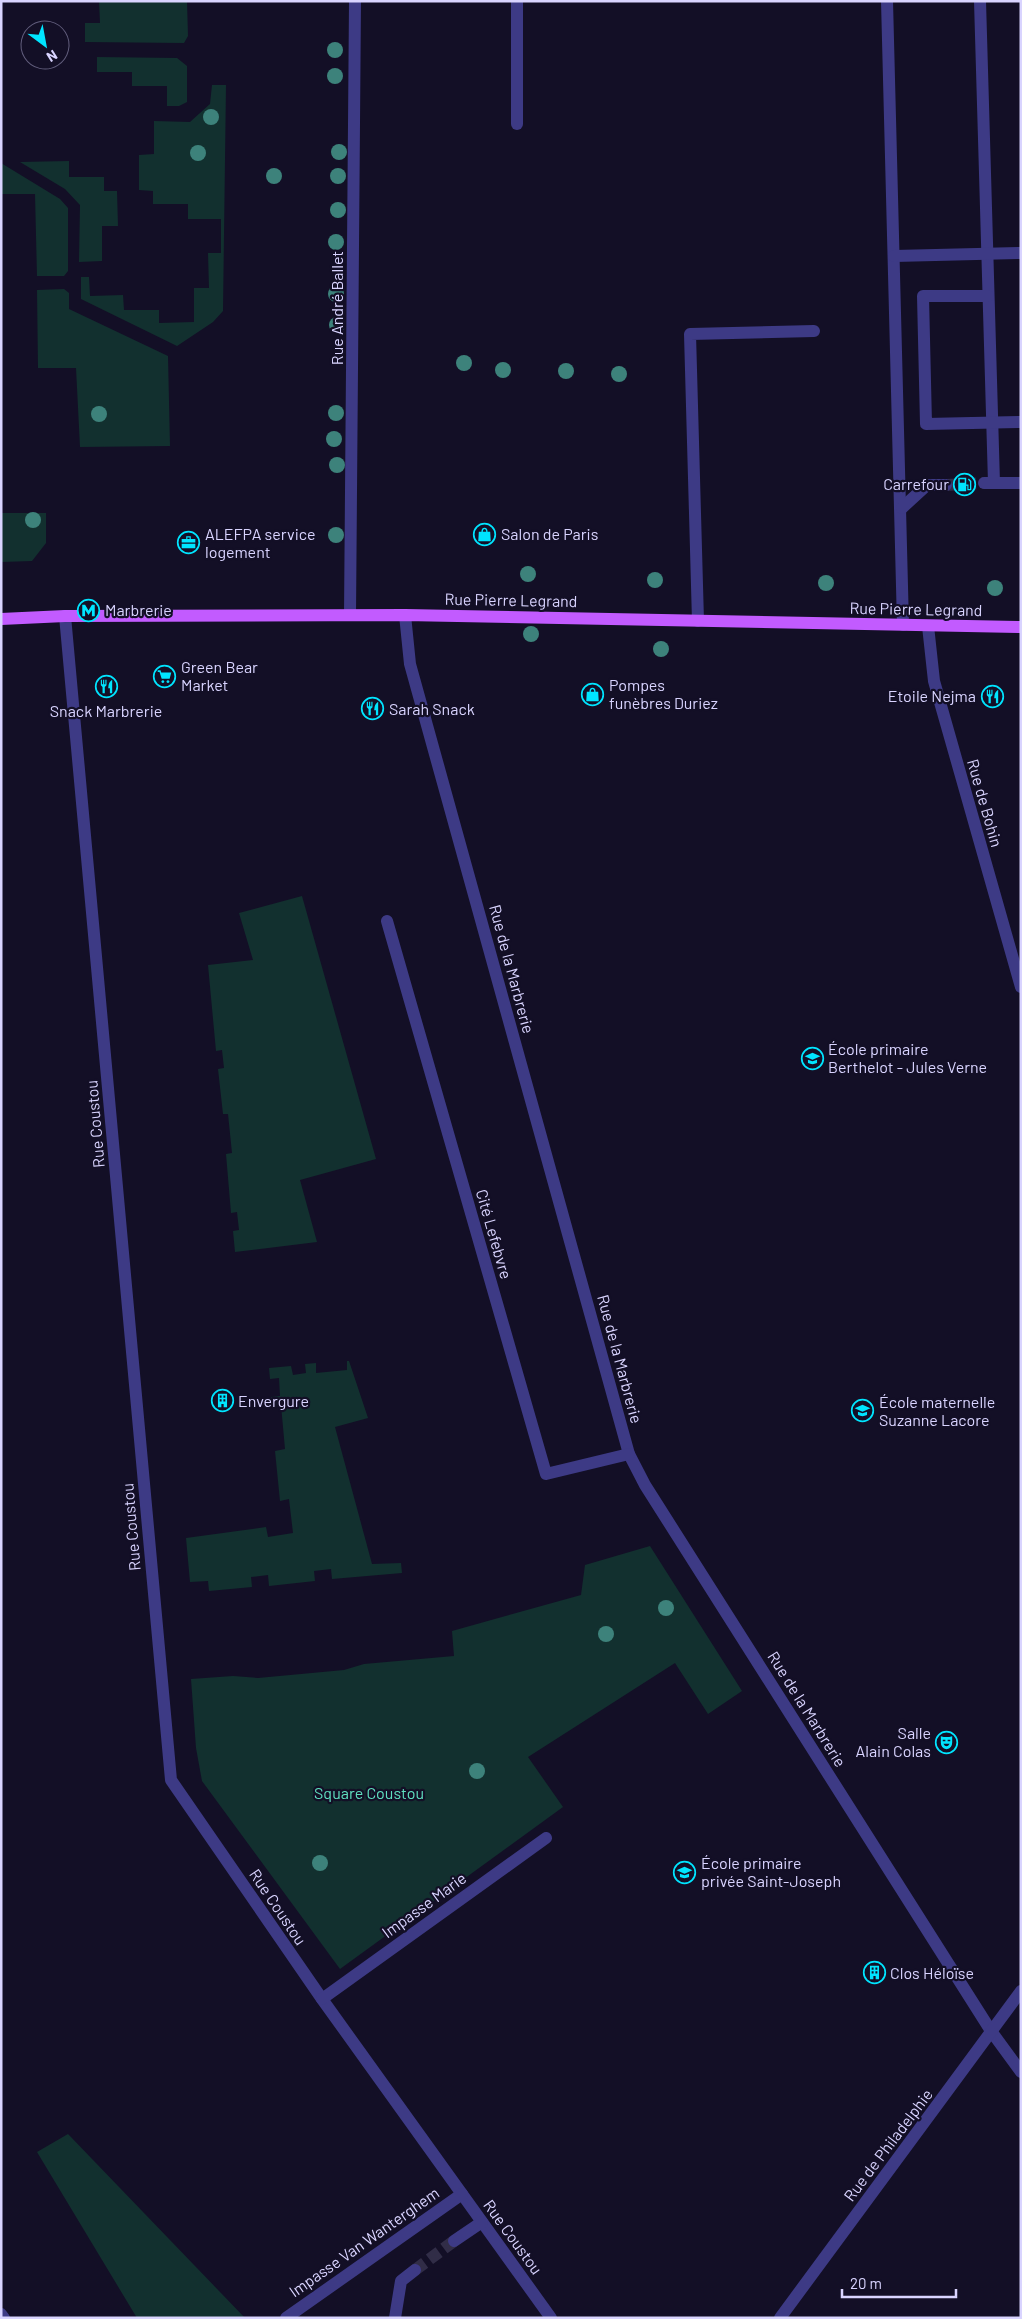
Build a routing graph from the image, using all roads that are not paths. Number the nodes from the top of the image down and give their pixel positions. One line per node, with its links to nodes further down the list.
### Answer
1 (355, 1): 16 (street, Rue André Ballet)
2 (517, 1): 5 (street)
3 (887, 1): 8 (street)
4 (980, 1): 7 (street)
5 (517, 124)
6 (1021, 253): 7 (street)
7 (987, 254): 8 (street); 9 (street)
8 (894, 256): 15 (street)
9 (988, 296): 12 (street); 12 (street)
10 (814, 331): 20 (street)
11 (1021, 422): 12 (street)
12 (993, 423): 13 (street)
13 (1021, 483)
14 (946, 484): 15 (street)
15 (902, 508): 21 (street)
16 (350, 615): 17 (main road, Rue Pierre Legrand); 18 (main road, Rue Pierre Legrand)
17 (404, 615): 20 (main road, Rue Pierre Legrand); 26 (street, Rue de la Marbrerie)
18 (65, 616): 19 (main road, Rue Pierre Legrand); 29 (street, Rue Coustou)
19 (1, 619)
20 (698, 621): 21 (main road, Rue Pierre Legrand)
21 (903, 625): 22 (main road, Rue Pierre Legrand)
22 (928, 626): 23 (main road, Rue Pierre Legrand); 25 (street, Rue de Bohin)
23 (1021, 627)
24 (388, 921): 26 (street, Cité Lefebvre)
25 (1021, 987)
26 (629, 1454): 30 (street, Rue de la Marbrerie)
27 (546, 1838): 29 (street, Impasse Marie)
28 (1021, 1991): 30 (street, Rue de Philadelphie)
29 (322, 1999): 32 (street, Rue Coustou)
30 (992, 2031): 31 (street, Rue de la Marbrerie); 41 (street, Rue de Philadelphie)
31 (1021, 2072)
32 (462, 2194): 33 (street, Rue Coustou); 38 (street, Impasse Van Wanterghem)
33 (482, 2222): 34 (street); 40 (street, Rue Coustou)
34 (454, 2241)
35 (415, 2270): 39 (street)
36 (1, 2314): 37 (street)
37 (4, 2318)
38 (286, 2318)
39 (395, 2318)
40 (551, 2318)
41 (780, 2318)

